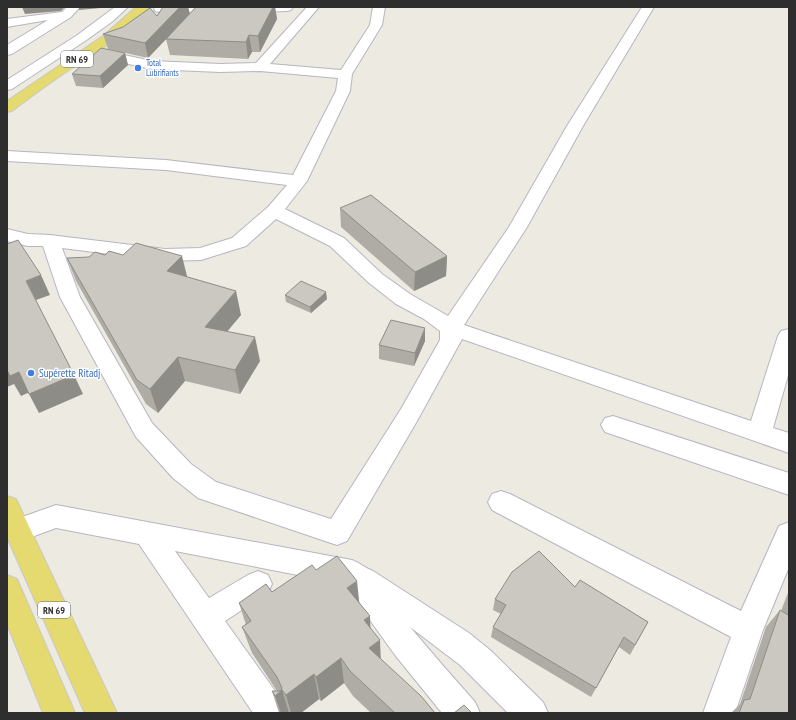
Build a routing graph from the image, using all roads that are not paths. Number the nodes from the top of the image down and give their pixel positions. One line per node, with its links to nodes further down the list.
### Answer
1 (122, 7): 19 (street)
2 (131, 7): 20 (main road)
3 (143, 7): 13 (main road, RN 69)
4 (287, 7): 10 (street)
5 (313, 7): 17 (street)
6 (379, 7): 18 (street)
7 (648, 7): 27 (street)
8 (160, 8): 10 (street); 13 (street)
9 (71, 10): 12 (street); 14 (street)
10 (203, 10): 11 (street)
11 (193, 21)
12 (7, 23)
13 (92, 49): 16 (street); 21 (main road, RN 69)
14 (9, 50)
15 (162, 54): 16 (street)
16 (152, 65): 17 (street)
17 (260, 68): 18 (street)
18 (345, 74): 23 (street)
19 (7, 86)
20 (7, 95)
21 (7, 108)
22 (7, 156): 23 (street)
23 (299, 181): 24 (street)
24 (274, 211): 26 (street); 27 (street)
25 (7, 235): 26 (street)
26 (50, 240): 27 (street)
27 (451, 328): 30 (street)
28 (789, 336): 30 (street)
29 (613, 425): 32 (street)
30 (759, 433): 31 (street)
31 (789, 443)
32 (789, 484)
33 (501, 502): 41 (street)
34 (12, 519): 35 (street); 43 (main road, RN 69)
35 (147, 533): 37 (street); 40 (street)
36 (789, 534): 41 (street)
37 (352, 573): 45 (street); 46 (street)
38 (258, 584): 40 (street)
39 (7, 588): 42 (main road)
40 (205, 617): 44 (street)
41 (748, 630): 47 (street)
42 (59, 713)
43 (101, 713)
44 (272, 713)
45 (464, 713)
46 (532, 713)
47 (719, 713)

